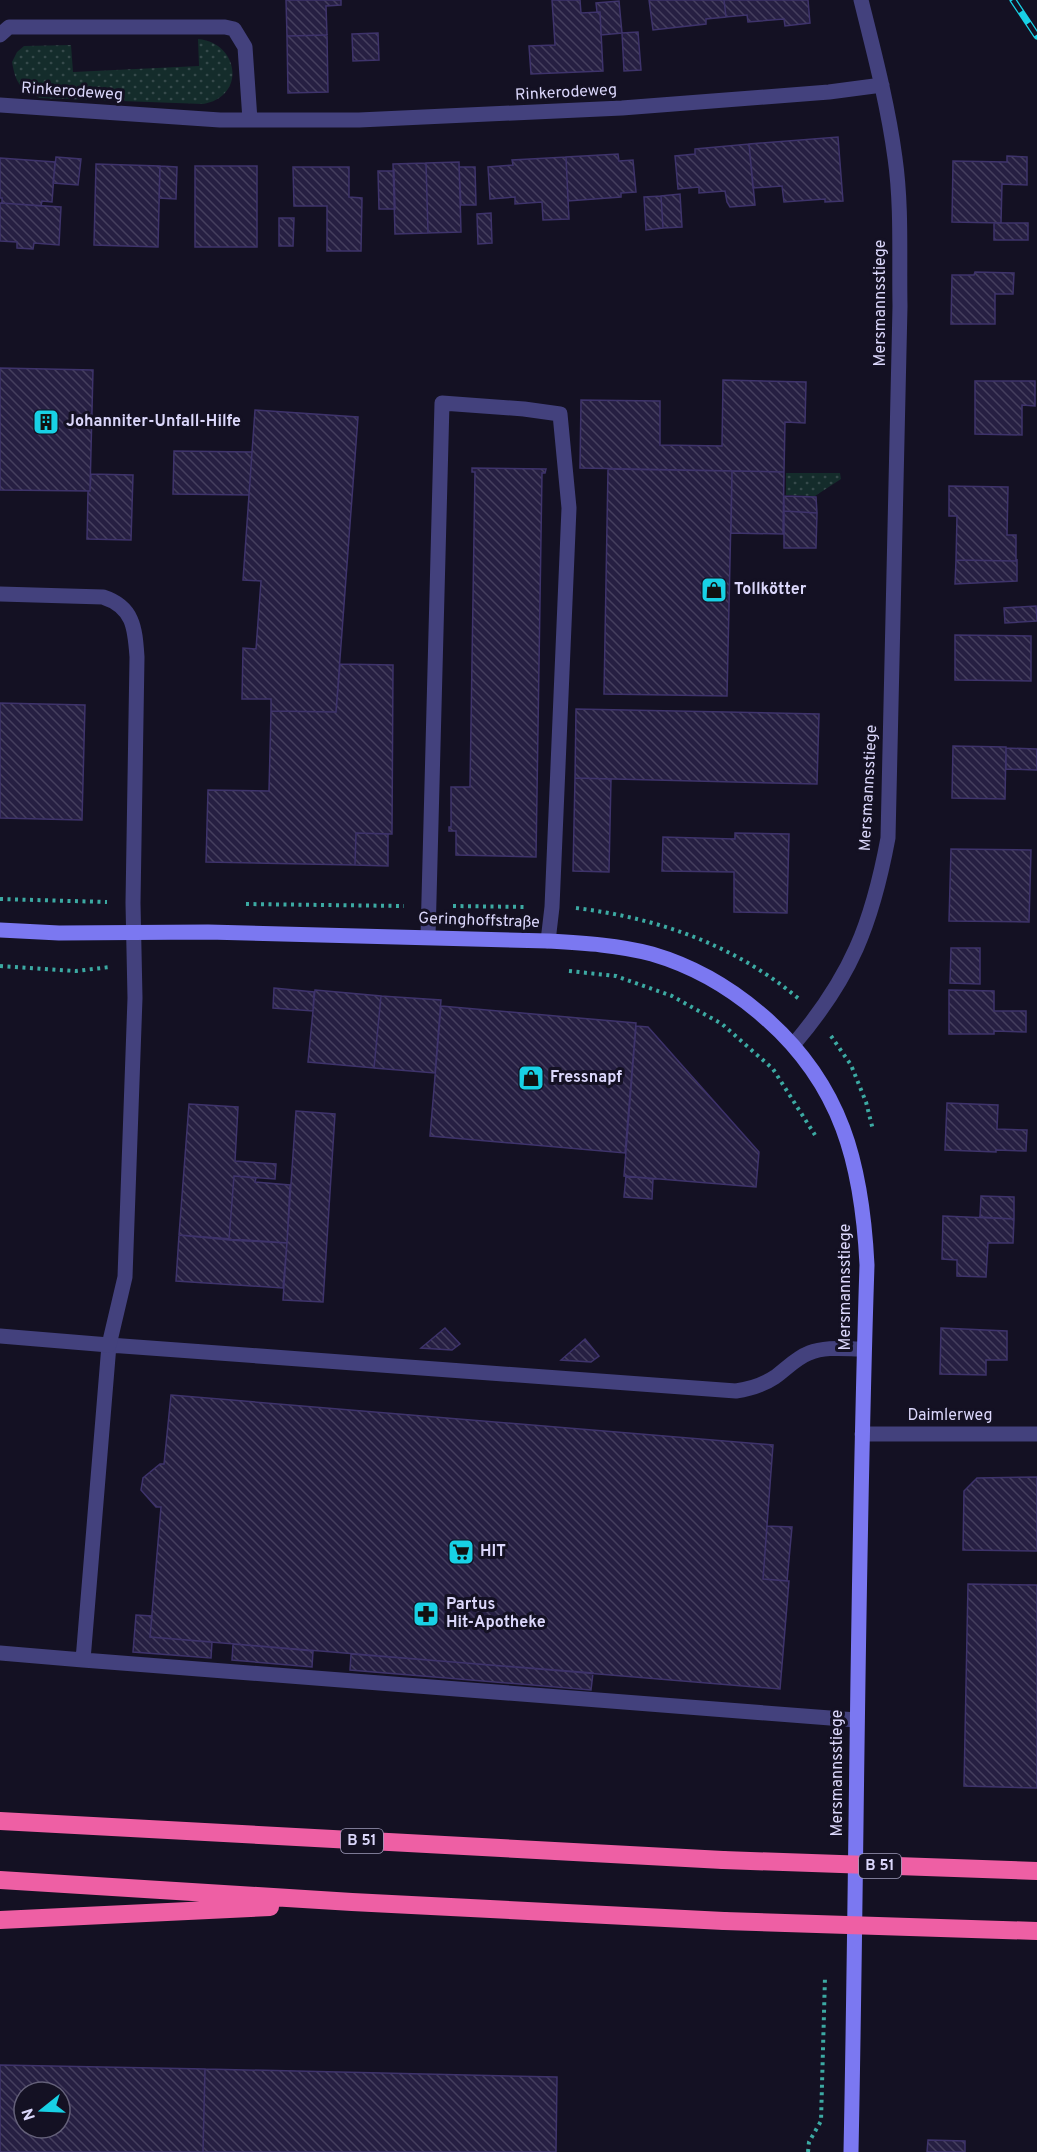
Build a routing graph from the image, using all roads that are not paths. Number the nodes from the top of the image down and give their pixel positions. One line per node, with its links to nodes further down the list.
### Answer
1 (861, 0): 3 (street, Mersmannsstiege)
2 (0, 36): 5 (street)
3 (882, 85): 5 (street, Rinkerodeweg); 11 (street, Mersmannsstiege)
4 (0, 105): 5 (street, Rinkerodeweg)
5 (250, 120)
6 (0, 594): 8 (street)
7 (0, 930): 8 (street, Geringhoffstraße)
8 (134, 933): 9 (street, Geringhoffstraße); 13 (street)
9 (428, 937): 10 (street, Geringhoffstraße); 10 (street)
10 (548, 941): 11 (street, Geringhoffstraße)
11 (794, 1044): 14 (street, Mersmannsstiege)
12 (0, 1336): 13 (street)
13 (109, 1345): 14 (street); 18 (street)
14 (864, 1349): 15 (street, Mersmannsstiege)
15 (862, 1434): 16 (street, Daimlerweg); 19 (street, Mersmannsstiege)
16 (1037, 1434)
17 (0, 1653): 18 (street)
18 (83, 1660): 19 (street)
19 (856, 1720): 26 (street, Mersmannsstiege)
20 (0, 1821): 21 (highway, B 51, bridge)
21 (1037, 1871)
22 (0, 1880): 23 (highway)
23 (352, 1902): 24 (highway); 25 (highway, bridge)
24 (0, 1920)
25 (1037, 1931)
26 (850, 2152)

